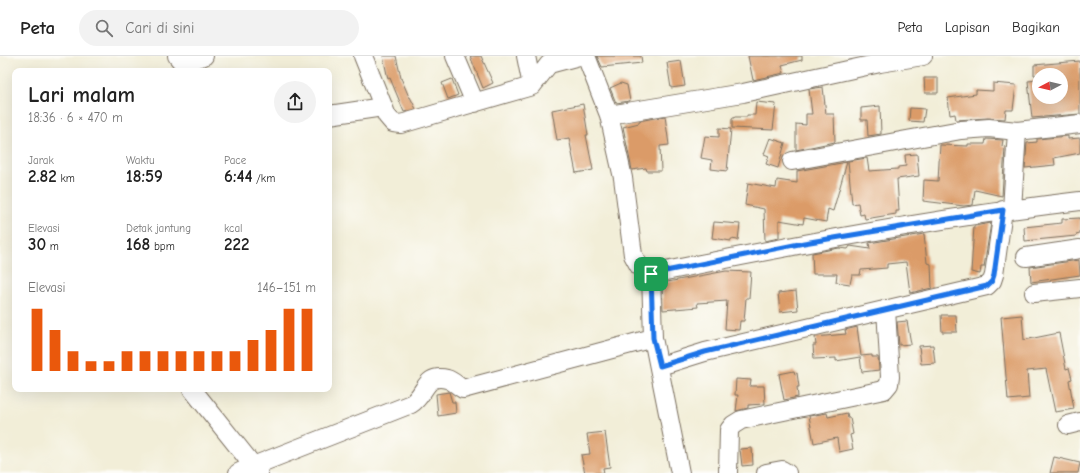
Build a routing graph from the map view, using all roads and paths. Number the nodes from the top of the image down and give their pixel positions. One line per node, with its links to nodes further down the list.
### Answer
1 (177, 56): 2 (street)
2 (204, 56)
3 (364, 56): 11 (street)
4 (455, 56): 10 (street)
5 (526, 56): 9 (street)
6 (579, 56): 9 (street)
7 (586, 56): 13 (street)
8 (923, 56): 13 (street)
9 (532, 86): 10 (street)
10 (475, 103): 11 (street)
11 (383, 107): 12 (street)
12 (332, 115)
13 (609, 115): 21 (street)
14 (1080, 124): 15 (street)
15 (1017, 131): 16 (street); 18 (street)
16 (792, 161)
17 (1080, 201): 18 (street)
18 (1007, 209): 21 (street); 24 (street)
19 (1080, 249): 20 (street)
20 (1026, 257)
21 (651, 274): 25 (street)
22 (1080, 288): 23 (street)
23 (1034, 293)
24 (886, 309): 26 (street); 30 (street)
25 (653, 338): 26 (street); 28 (street)
26 (660, 366): 29 (street)
27 (194, 392): 28 (street)
28 (250, 471)
29 (680, 473)
30 (728, 473)
31 (766, 473): 32 (street)
32 (787, 473)

